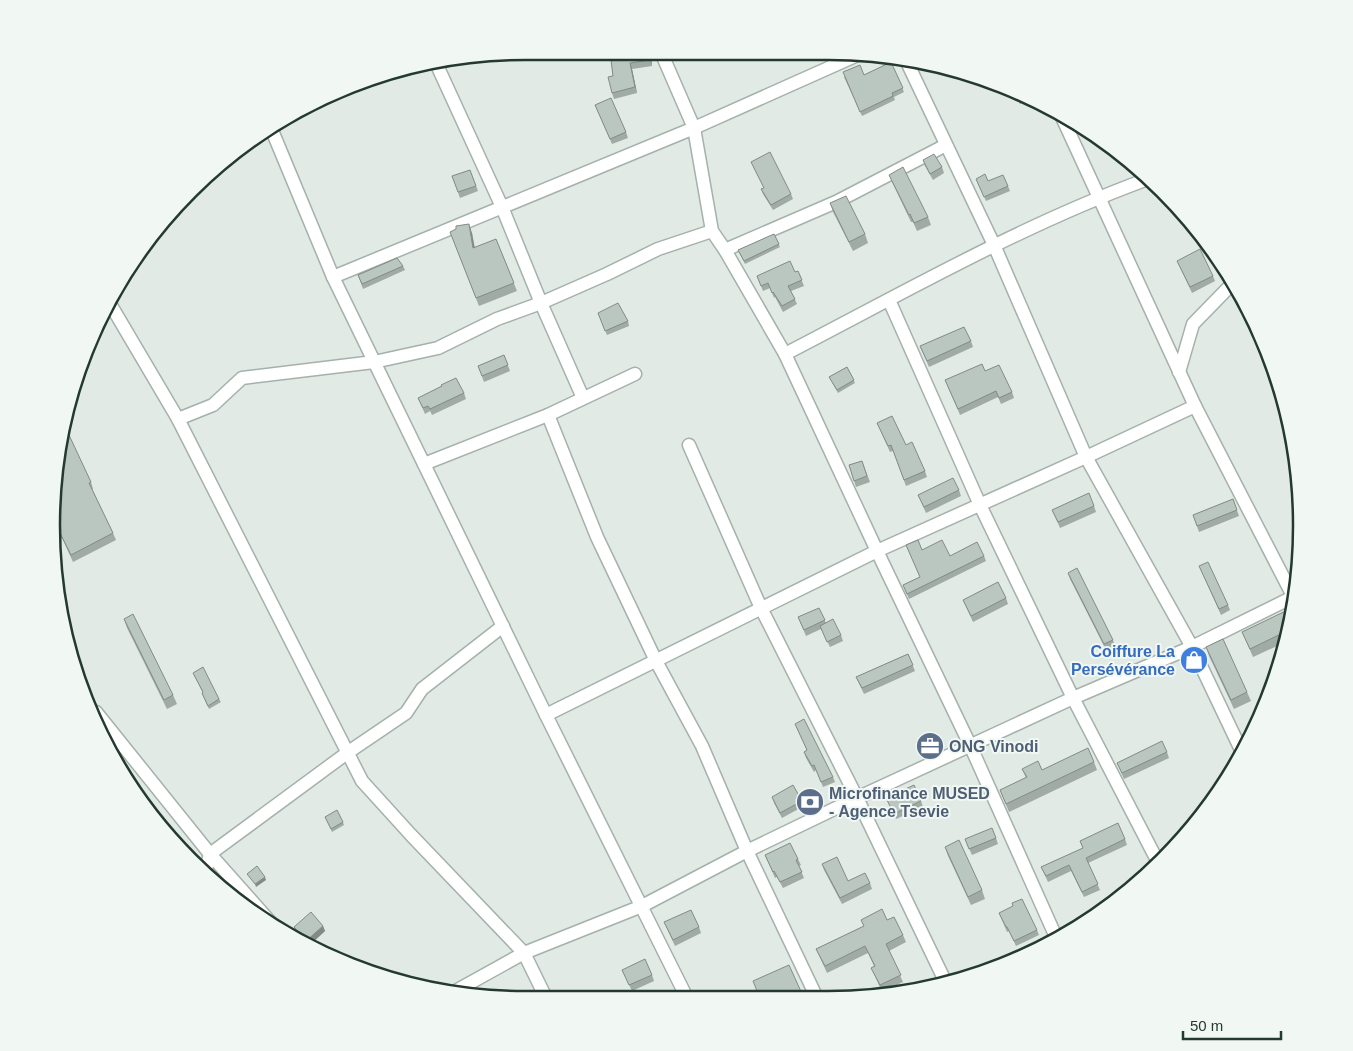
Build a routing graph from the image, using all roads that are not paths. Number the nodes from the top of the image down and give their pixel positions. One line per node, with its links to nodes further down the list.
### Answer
1 (664, 60): 6 (street)
2 (845, 61): 6 (street)
3 (438, 68): 11 (street)
4 (910, 68): 8 (street)
5 (1066, 126): 10 (street)
6 (694, 128): 11 (street); 12 (street)
7 (274, 134): 15 (street)
8 (946, 145): 13 (street); 14 (street)
9 (1140, 182): 10 (street)
10 (1098, 197): 13 (street); 22 (street)
11 (502, 207): 15 (street); 18 (street)
12 (712, 231): 14 (street); 18 (street)
13 (994, 245): 17 (street); 29 (street)
14 (725, 250): 20 (street)
15 (333, 277): 21 (street)
16 (1228, 288): 22 (street)
17 (889, 300): 20 (street); 31 (street)
18 (541, 303): 21 (street); 24 (street)
19 (113, 310): 27 (street)
20 (785, 354): 32 (street)
21 (374, 362): 27 (street); 30 (street)
22 (1179, 372): 25 (street)
23 (635, 374): 24 (street)
24 (583, 398): 26 (street)
25 (1195, 406): 29 (street); 33 (street)
26 (548, 415): 30 (street); 38 (street)
27 (178, 419): 44 (street)
28 (688, 445): 35 (street)
29 (1086, 457): 31 (street); 37 (street)
30 (424, 464): 36 (street)
31 (980, 505): 32 (street); 39 (street)
32 (876, 551): 35 (street); 43 (street)
33 (1289, 586)
34 (1287, 600): 37 (street)
35 (761, 608): 38 (street); 45 (street)
36 (503, 626): 40 (street); 44 (street)
37 (1192, 647): 39 (street); 42 (street)
38 (656, 660): 40 (street); 46 (street)
39 (1073, 698): 43 (street); 48 (street)
40 (546, 715): 51 (street)
41 (103, 721): 47 (street)
42 (1238, 744)
43 (970, 745): 45 (street); 52 (street)
44 (347, 753): 47 (street); 53 (street)
45 (857, 798): 46 (street); 54 (street)
46 (747, 851): 51 (street); 58 (street)
47 (210, 854): 49 (street); 50 (street)
48 (1155, 857)
49 (207, 865)
50 (254, 904)
51 (642, 906): 53 (street); 57 (street)
52 (1054, 932)
53 (524, 953): 55 (street); 56 (street)
54 (943, 976)
55 (463, 987)
56 (542, 991)
57 (684, 991)
58 (814, 991)

